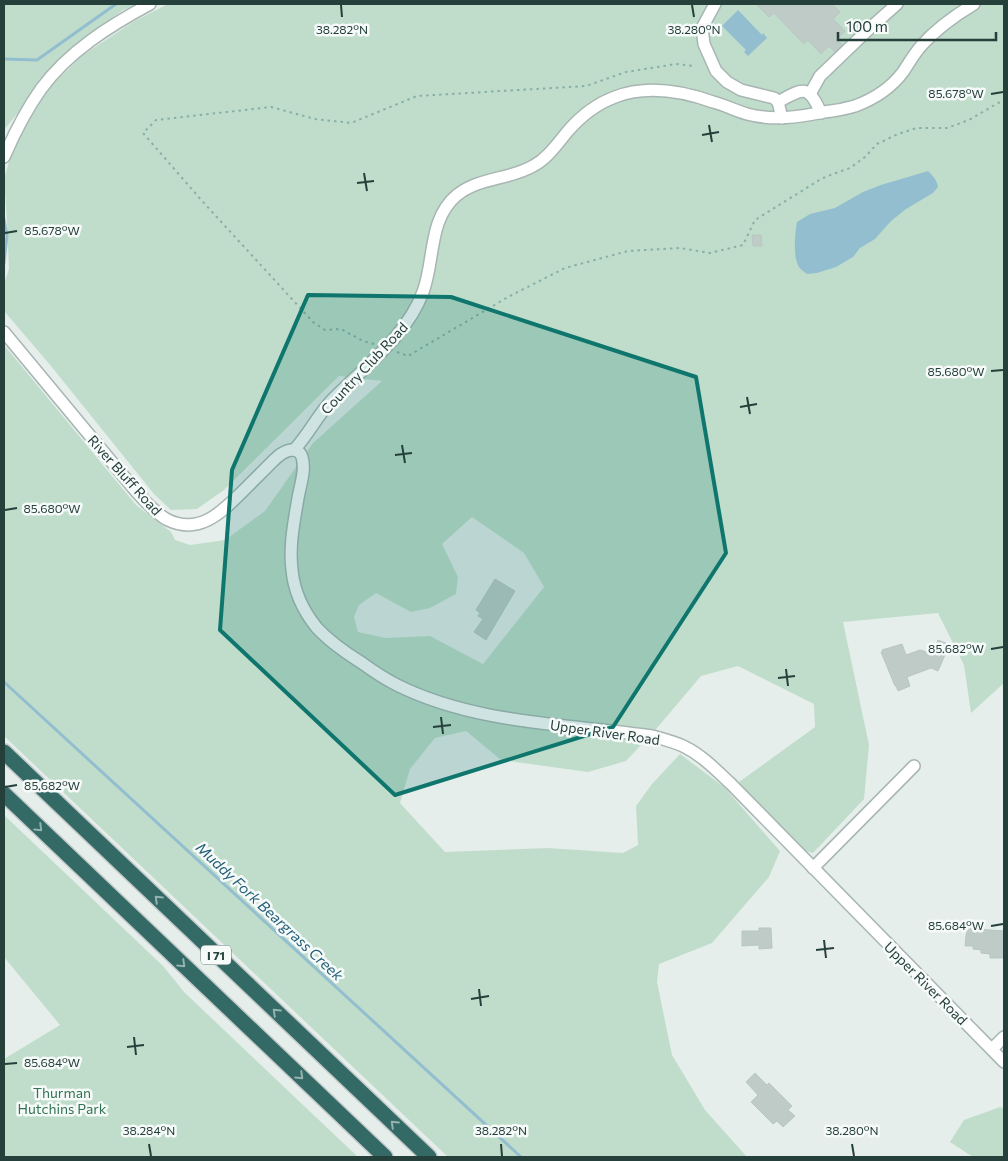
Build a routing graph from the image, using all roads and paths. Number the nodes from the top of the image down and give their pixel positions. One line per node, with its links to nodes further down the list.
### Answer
1 (150, 4): 10 (street)
2 (715, 4): 7 (street)
3 (897, 4): 5 (street)
4 (974, 4): 8 (street, Country Club Road)
5 (810, 94): 7 (street); 8 (street)
6 (1004, 101): 11 (path)
7 (778, 102): 9 (street)
8 (821, 113): 9 (street, Country Club Road)
9 (782, 118): 13 (street, Country Club Road)
10 (4, 157)
11 (821, 179)
12 (4, 332): 13 (street, River Bluff Road)
13 (294, 450): 17 (street, Upper River Road)
14 (4, 752): 22 (highway, I 71, one-way to 14)
15 (914, 766): 17 (street)
16 (4, 794): 21 (highway, I 71, one-way to 21)
17 (813, 868): 19 (street, Upper River Road)
18 (1004, 1037): 19 (street)
19 (992, 1049): 20 (street, Upper River Road)
20 (1004, 1062)
21 (385, 1157)
22 (429, 1157)

